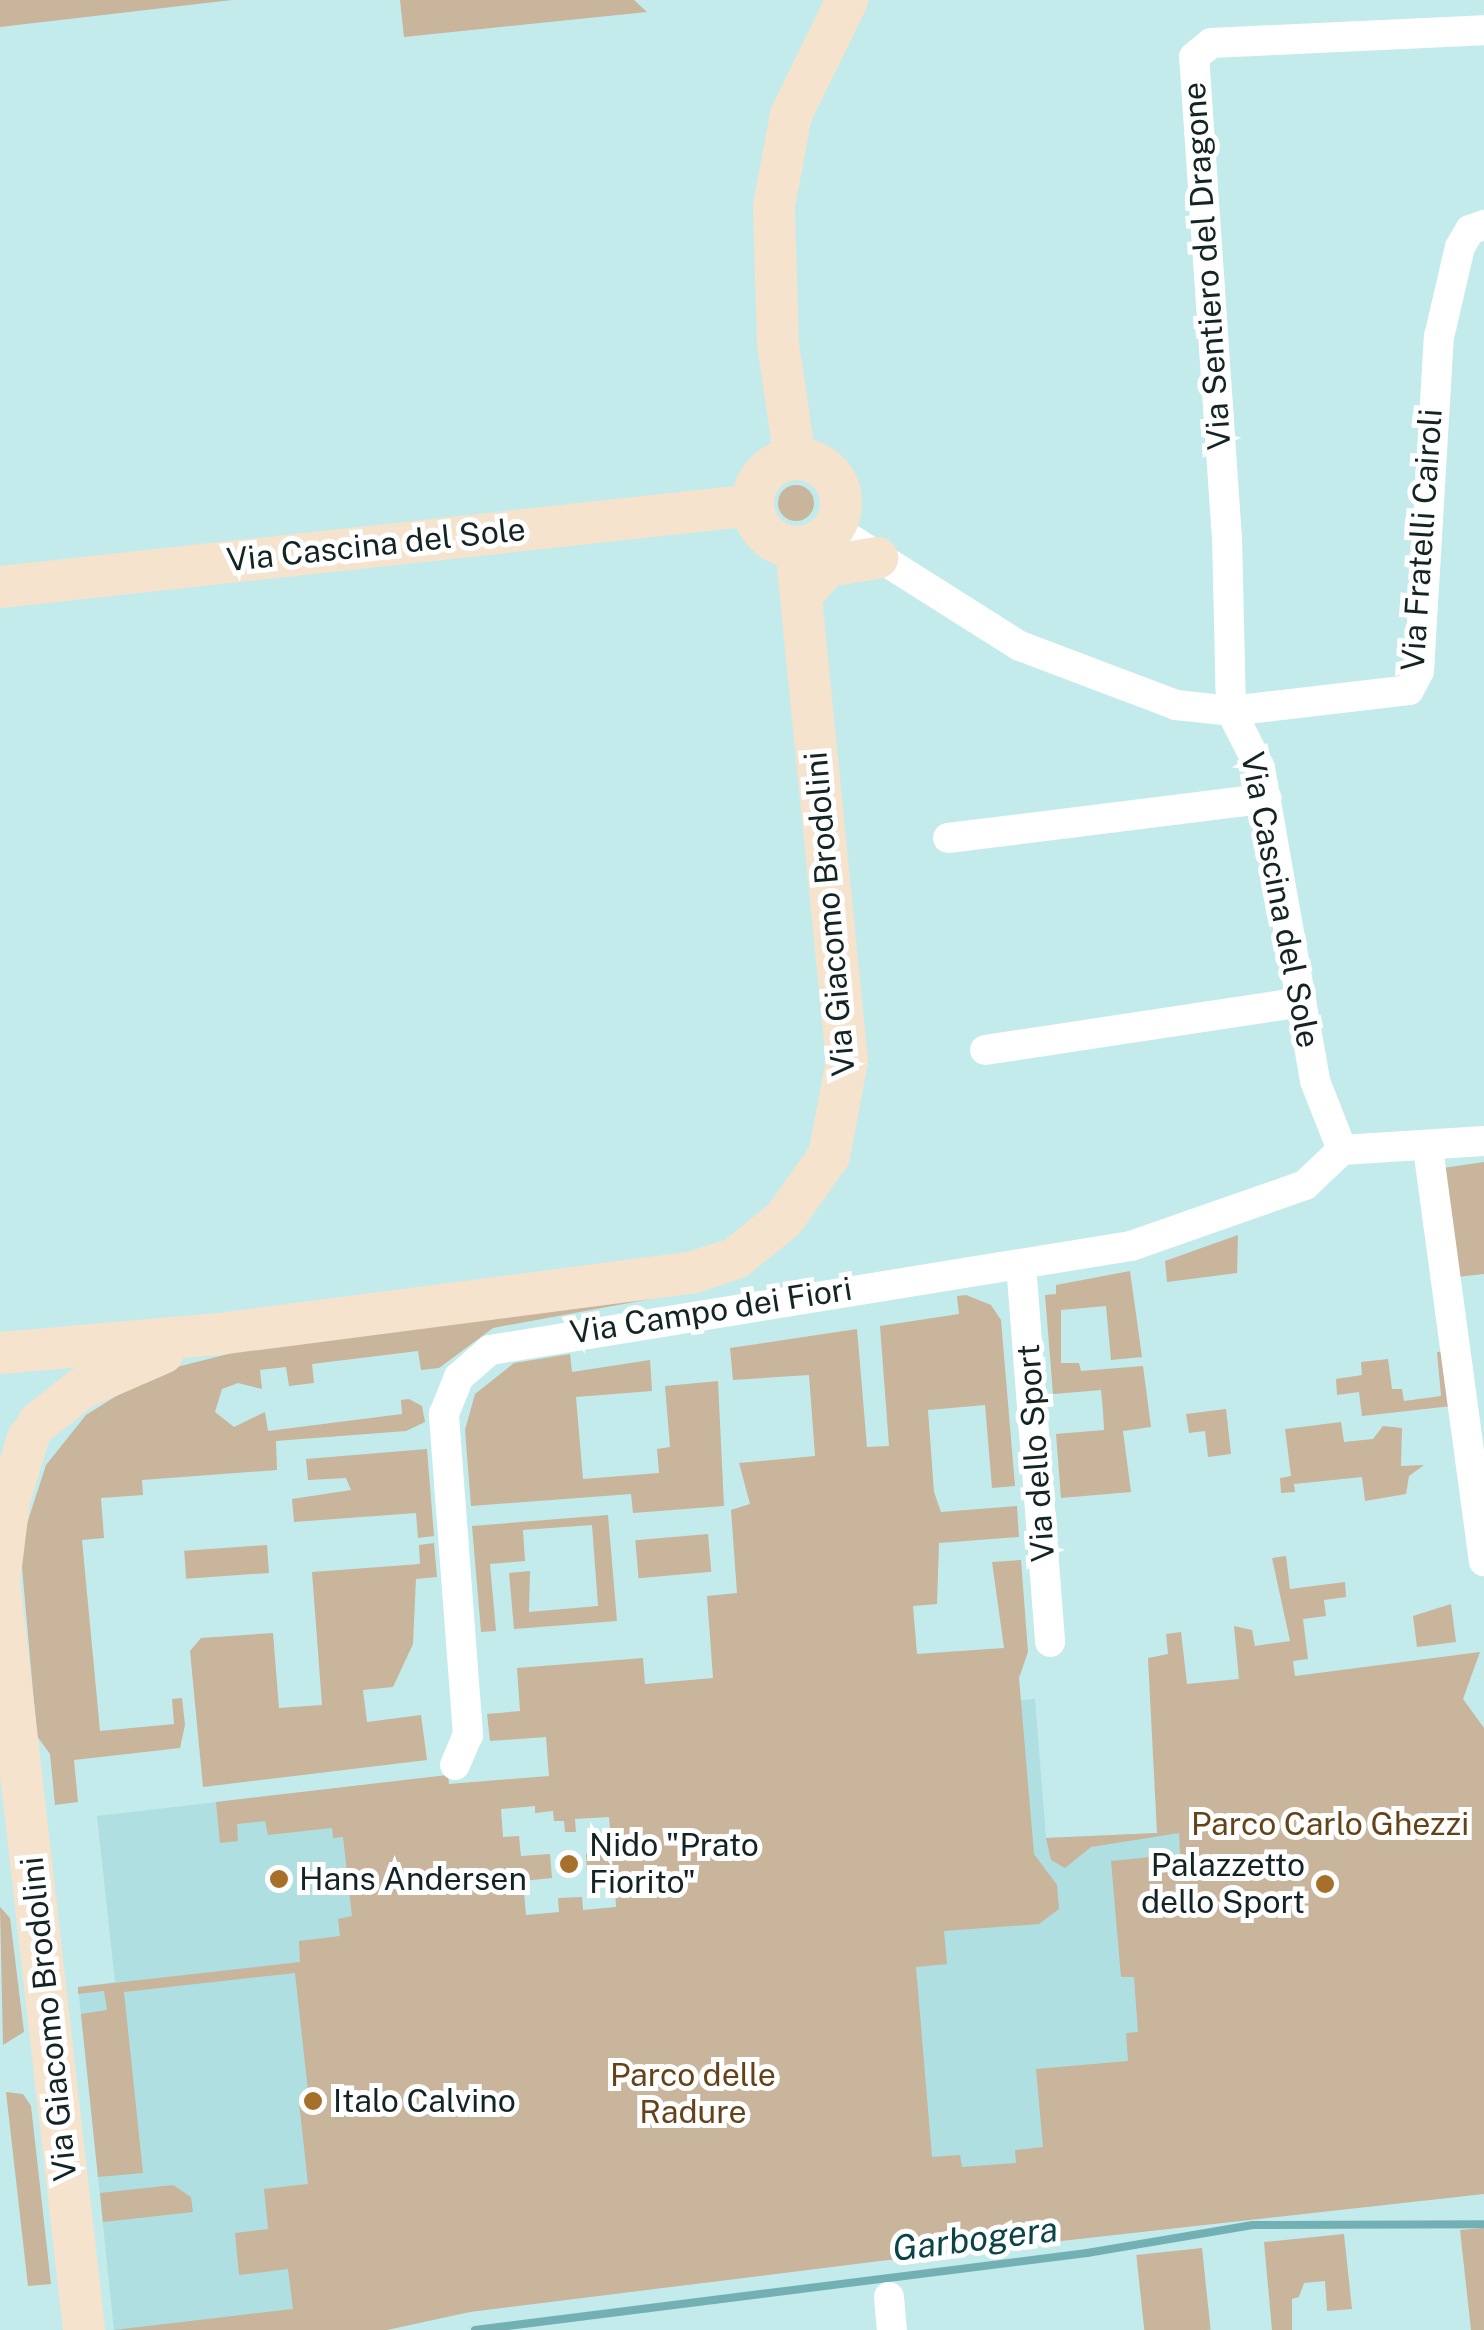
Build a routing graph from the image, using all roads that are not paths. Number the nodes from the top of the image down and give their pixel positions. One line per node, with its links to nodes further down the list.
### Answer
1 (847, 0): 4 (street)
2 (1484, 30): 10 (street, Via Sentiero del Dragone)
3 (1484, 225): 10 (street, Via Fratelli Cairoli)
4 (795, 459): 5 (street); 6 (street)
5 (753, 505): 6 (street); 8 (street, Via Cascina del Sole)
6 (814, 537): 7 (street, Via Cascina del Sole); 9 (street, Via Giacomo Brodolini)
7 (877, 558): 9 (street); 10 (street, Via Cascina del Sole)
8 (0, 587)
9 (801, 597): 19 (street, Via Giacomo Brodolini)
10 (1231, 711): 11 (street, Via Cascina del Sole)
11 (1267, 798): 12 (street); 13 (street, Via Cascina del Sole)
12 (948, 838)
13 (1301, 1002): 14 (street); 17 (street, Via Cascina del Sole)
14 (985, 1050)
15 (1484, 1141): 16 (street)
16 (1428, 1148): 17 (street); 22 (street)
17 (1342, 1150): 18 (street, Via Campo dei Fiori)
18 (1021, 1264): 25 (street, Via dello Sport); 26 (street, Via Campo dei Fiori)
19 (219, 1334): 20 (street, Via Giacomo Brodolini); 21 (street, Via Giacomo Brodolini)
20 (0, 1354): 21 (street)
21 (22, 1439): 23 (street)
22 (1484, 1561)
23 (0, 1574)
24 (0, 1589): 28 (street, Via Giacomo Brodolini)
25 (1050, 1642)
26 (455, 1765)
27 (889, 2297): 29 (street)
28 (81, 2330)
29 (892, 2330)

